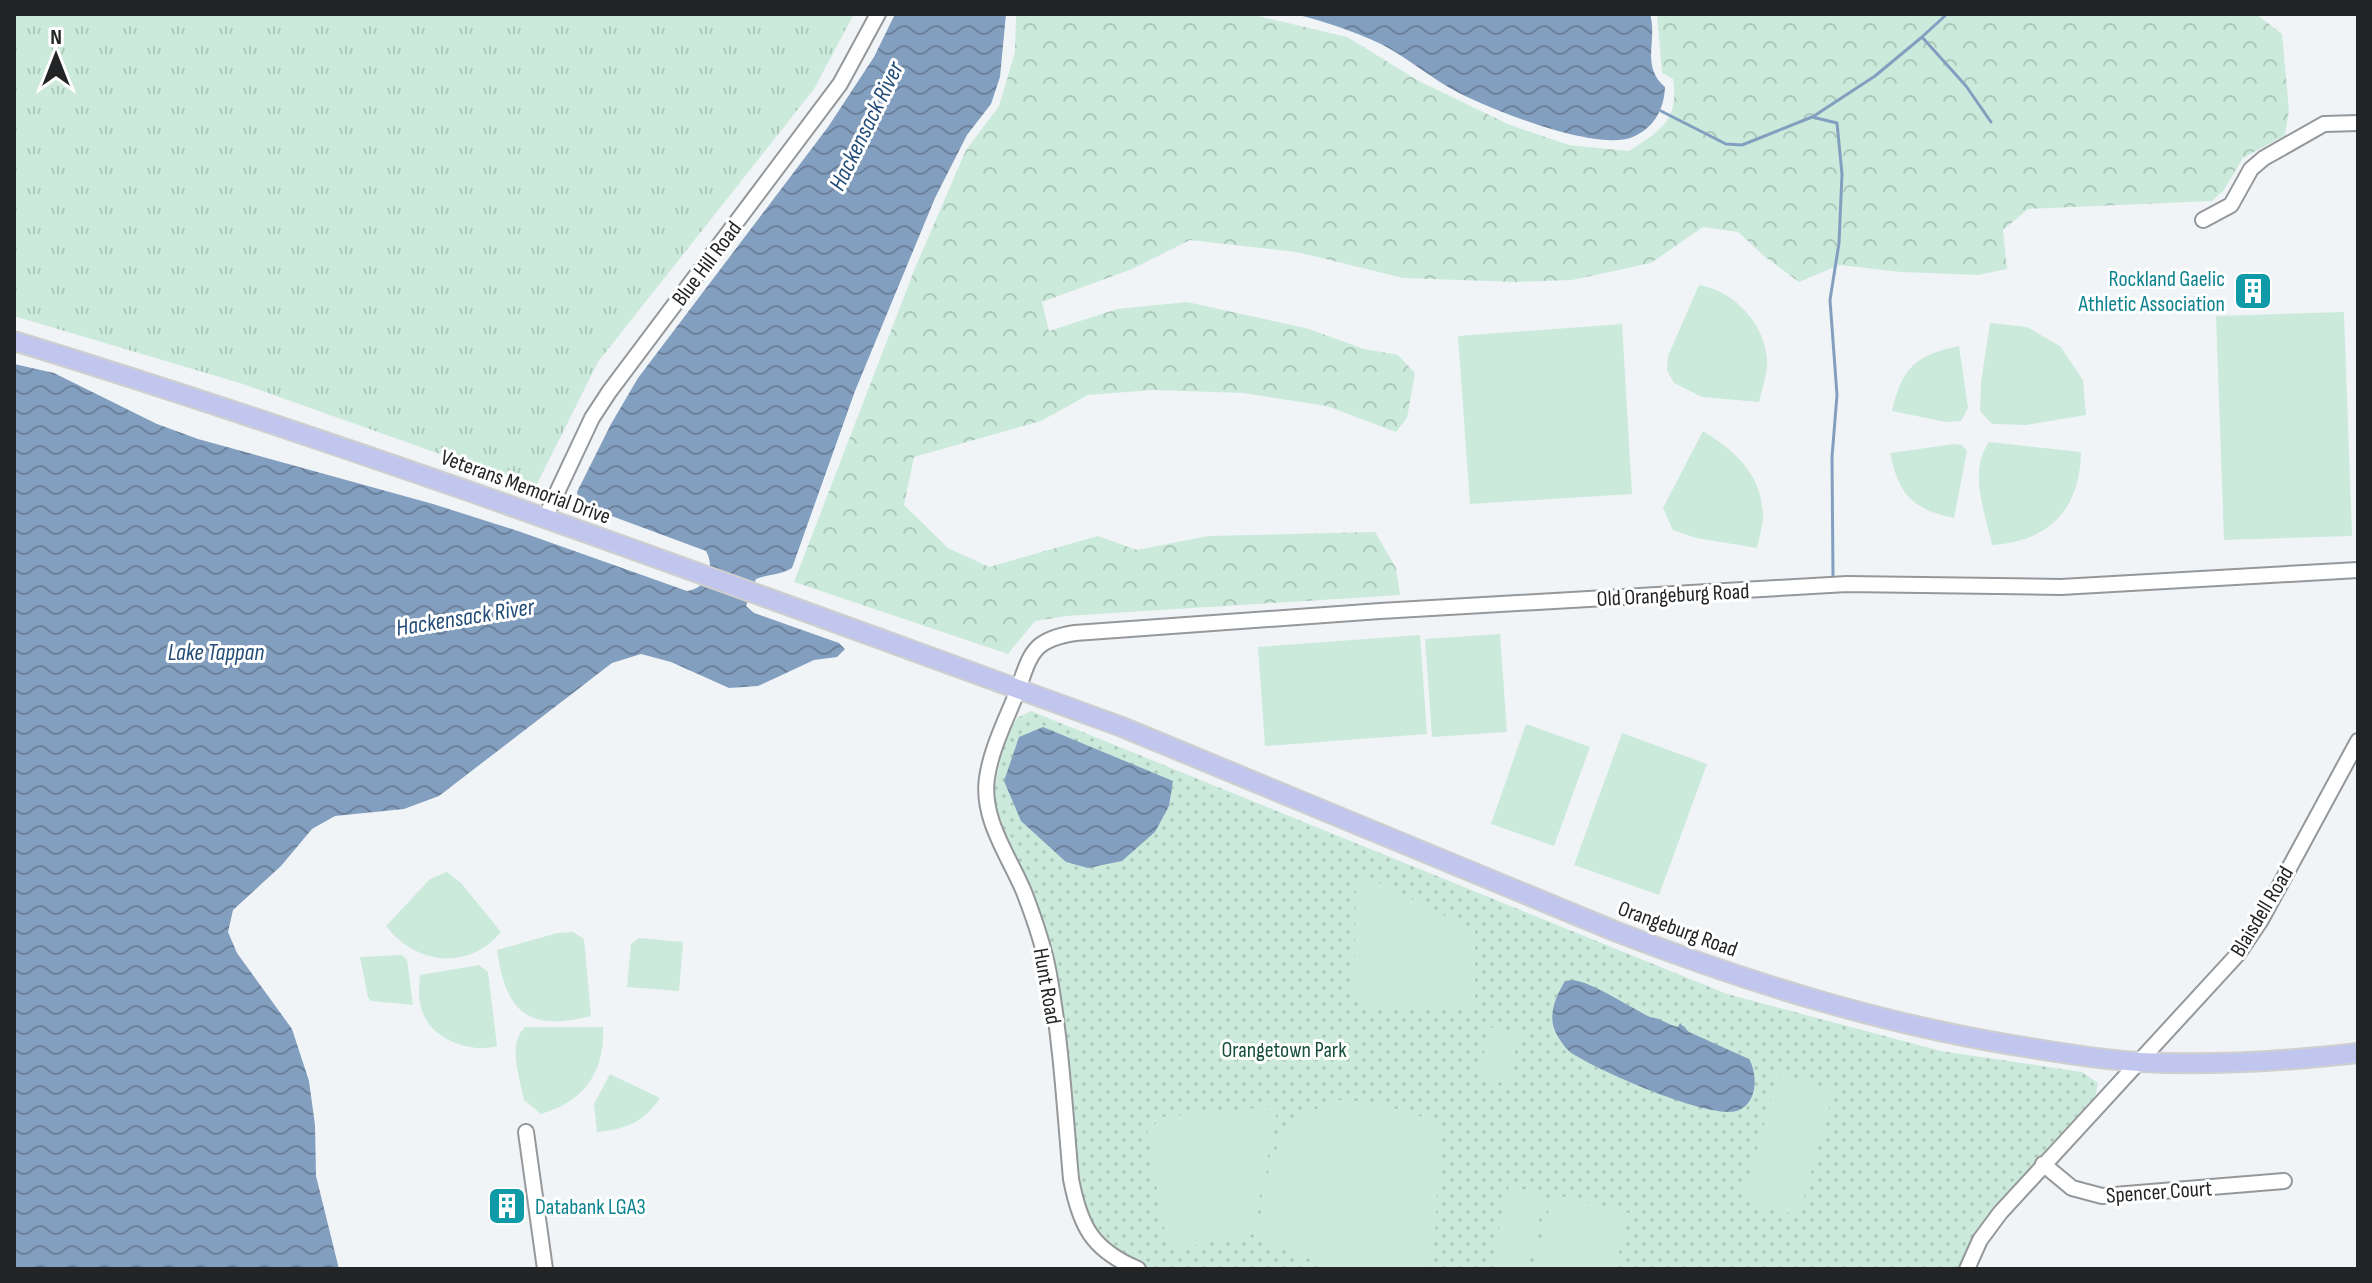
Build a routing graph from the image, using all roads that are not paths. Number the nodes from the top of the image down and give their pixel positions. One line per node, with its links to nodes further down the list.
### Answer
1 (878, 14): 5 (street, Blue Hill Road)
2 (2358, 123): 3 (street)
3 (2203, 220)
4 (14, 341): 5 (main road, Veterans Memorial Drive)
5 (545, 518): 7 (main road, Veterans Memorial Drive)
6 (2358, 570): 7 (street, Old Orangeburg Road)
7 (1018, 689): 10 (main road, Orangeburg Road); 15 (street, Hunt Road)
8 (2358, 741): 10 (street, Blaisdell Road)
9 (2358, 1053): 10 (main road, Orangeburg Road)
10 (2139, 1062): 12 (street, Blaisdell Road)
11 (526, 1132): 14 (street)
12 (2043, 1164): 13 (street, Spencer Court); 16 (street, Blaisdell Road)
13 (2284, 1181)
14 (545, 1269)
15 (1138, 1269)
16 (1967, 1269)

